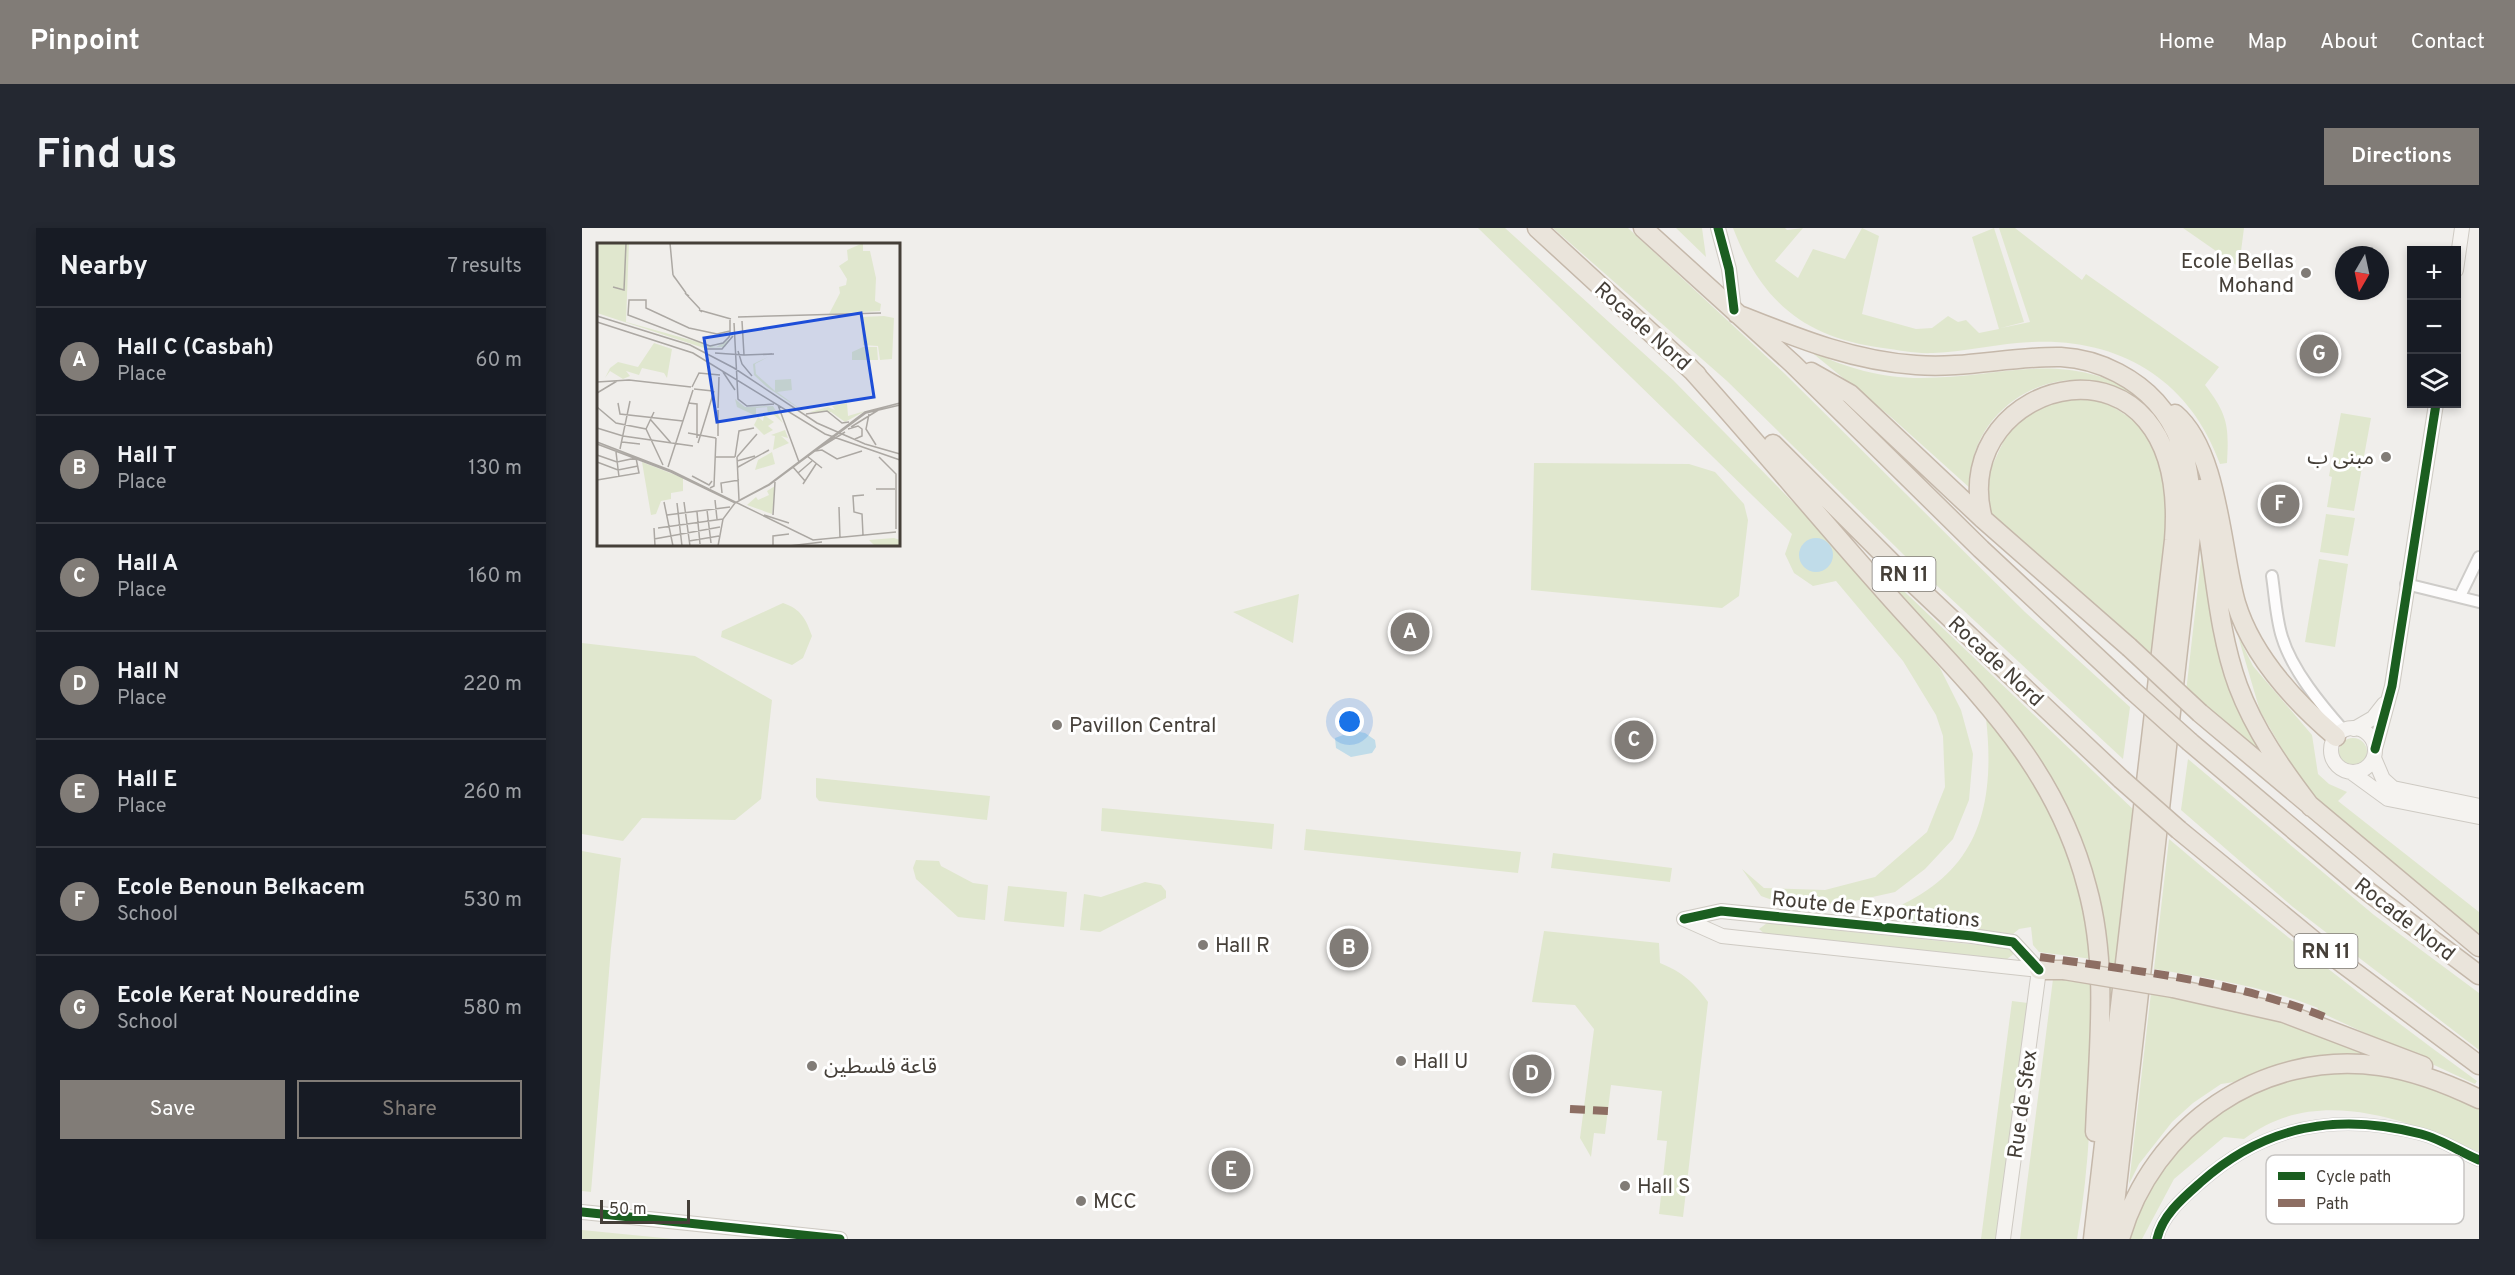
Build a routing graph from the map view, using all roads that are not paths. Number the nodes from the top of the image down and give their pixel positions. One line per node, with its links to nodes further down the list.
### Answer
1 (1523, 228): 7 (highway)
2 (1537, 228): 7 (highway, Rocade Nord / RN 11)
3 (1643, 228): 8 (highway, Rocade Nord)
4 (1718, 228): 8 (street)
5 (2462, 228): 6 (street)
6 (2460, 246)
7 (1616, 302): 10 (highway, Rocade Nord / RN 11)
8 (1735, 312): 9 (highway, Rocade Nord); 12 (highway)
9 (1793, 364): 13 (highway); 30 (highway, Rocade Nord, bridge)
10 (1689, 367): 31 (highway, Rocade Nord / RN 11, bridge); 37 (highway)
11 (2435, 408): 16 (street)
12 (2166, 414): 20 (highway); 24 (highway); 37 (highway)
13 (1983, 519): 24 (highway, bridge); 37 (highway)
14 (2479, 557): 17 (street)
15 (2272, 576): 20 (street)
16 (2406, 584): 17 (street); 19 (street)
17 (2460, 596): 18 (street)
18 (2479, 602)
19 (2392, 686): 20 (street); 21 (street)
20 (2345, 732): 21 (street); 22 (street)
21 (2374, 753): 22 (street); 23 (street)
22 (2351, 772): 25 (street)
23 (2479, 806)
24 (2311, 807): 28 (highway)
25 (2479, 816)
26 (1753, 913): 27 (street, Route de Exportations); 27 (street, Route de Exportations); 29 (street, Route de Exportations)
27 (1751, 939): 29 (street, Route de Exportations)
28 (2479, 947)
29 (2039, 970): 32 (highway, bridge); 40 (street, Rue de Sfex)
30 (2479, 975)
31 (2479, 1065)
32 (2479, 1094)
33 (2479, 1099): 41 (highway)
34 (2479, 1161): 42 (street)
35 (582, 1212): 39 (street)
36 (582, 1220): 38 (street)
37 (2096, 1238)
38 (802, 1239)
39 (840, 1239)
40 (2003, 1239)
41 (2120, 1239)
42 (2157, 1239)

